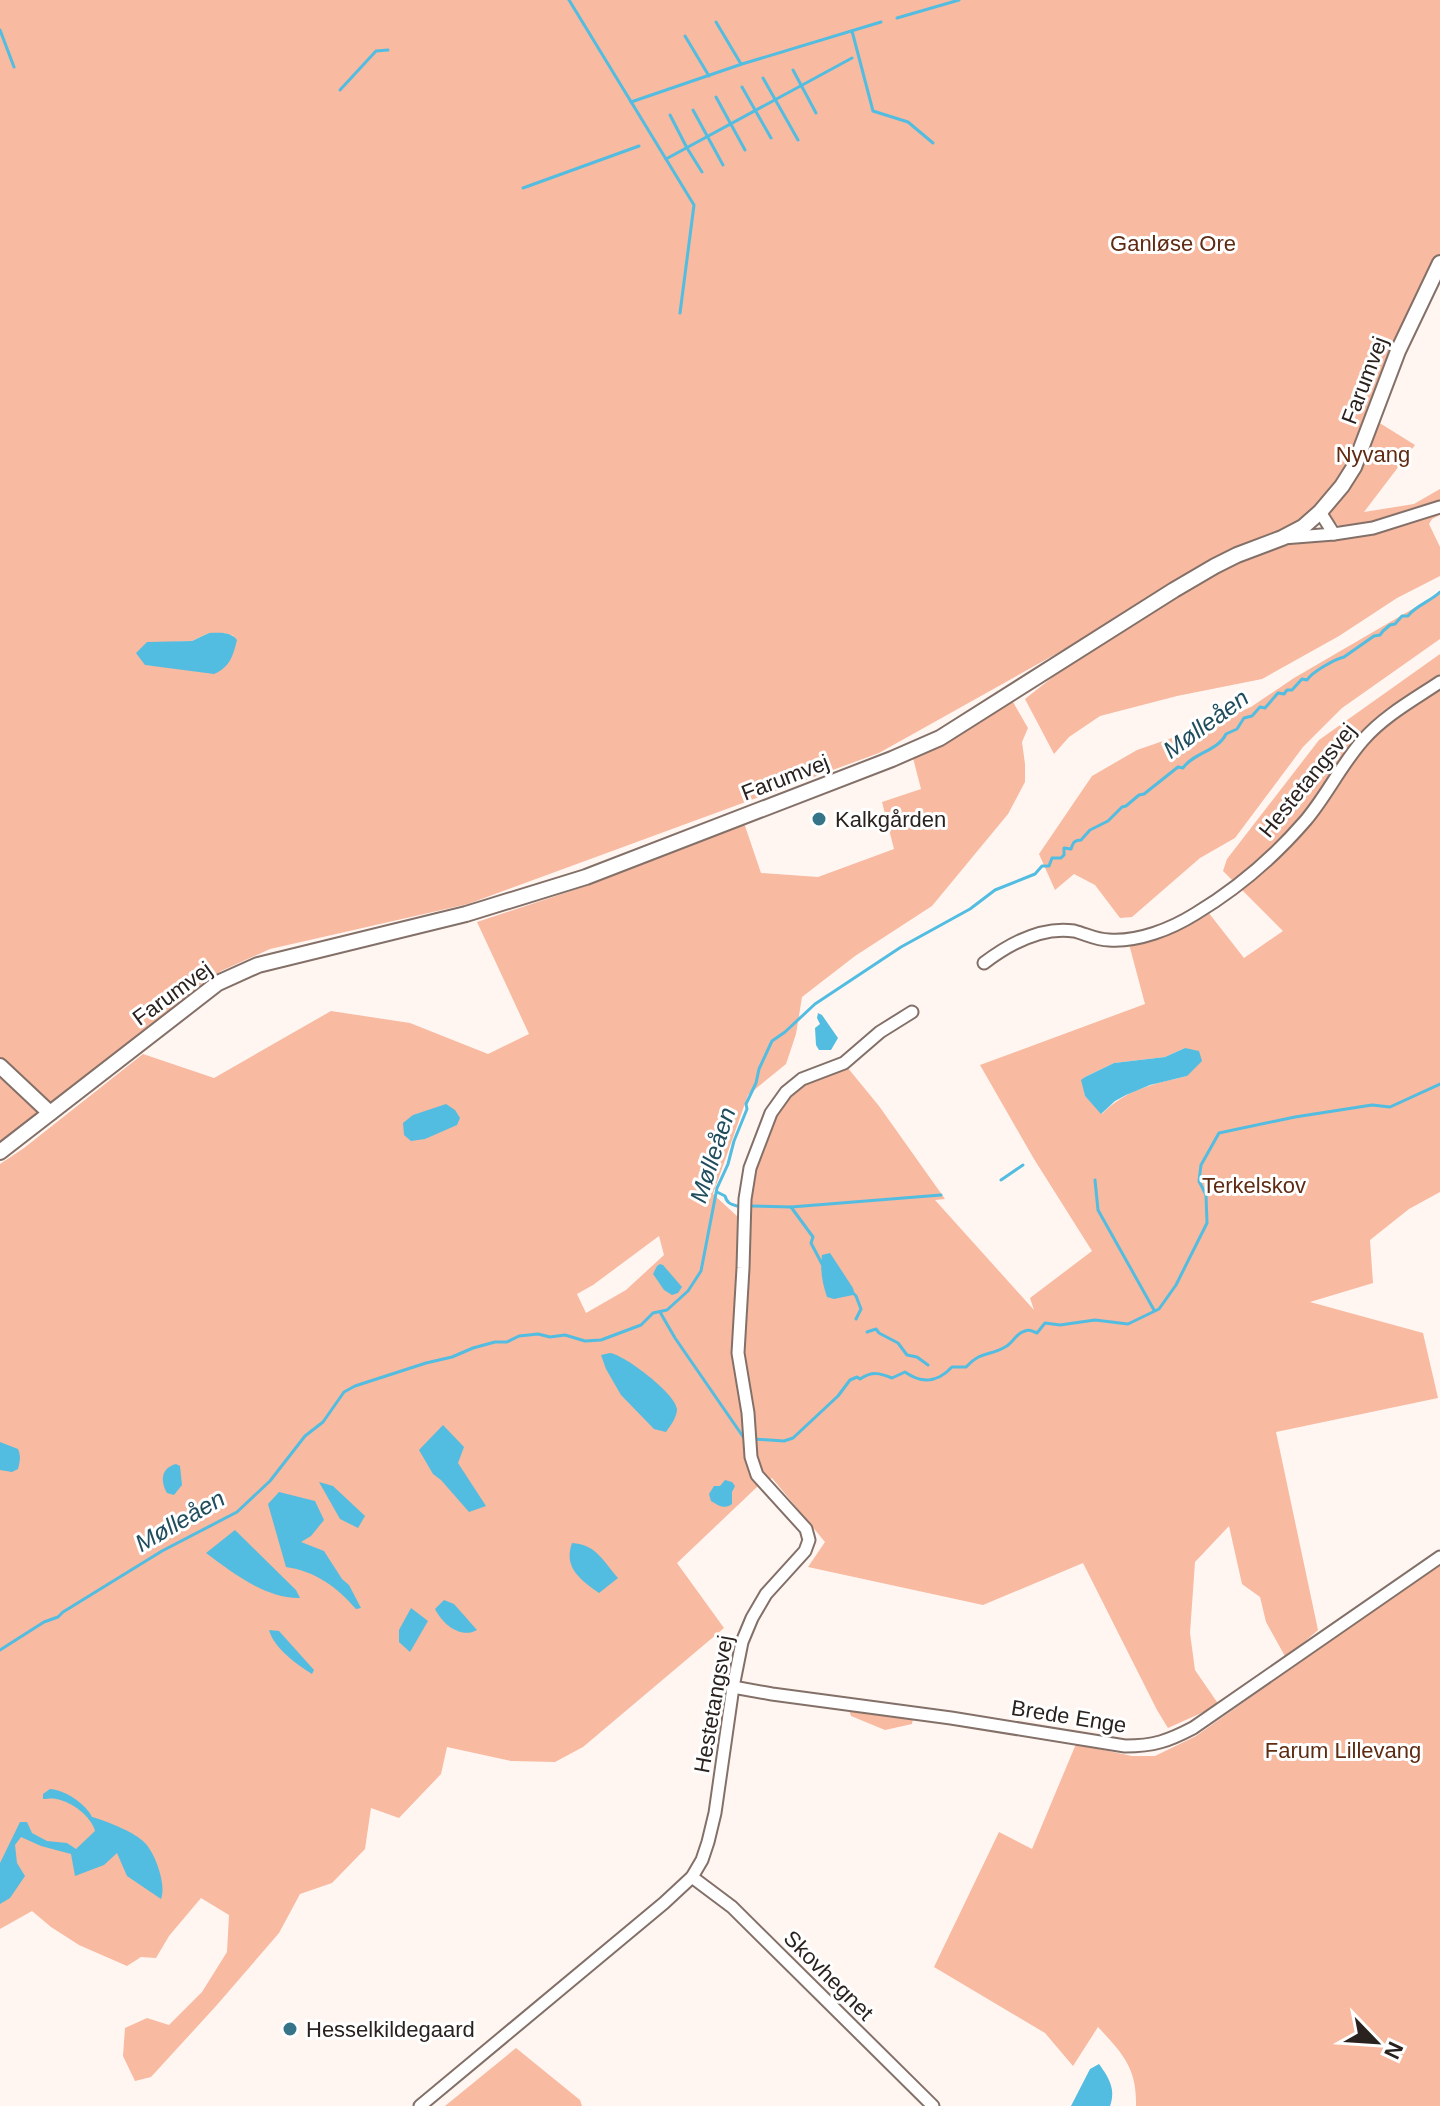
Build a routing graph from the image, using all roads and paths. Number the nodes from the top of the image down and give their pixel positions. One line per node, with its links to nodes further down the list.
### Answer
1 (1440, 263): 3 (street, Farumvej)
2 (1440, 507): 4 (street)
3 (1320, 512): 4 (street); 5 (street, Farumvej)
4 (1334, 534): 5 (street)
5 (1282, 538): 10 (street, Farumvej)
6 (1440, 682): 7 (street, Hestetangsvej)
7 (984, 963)
8 (912, 1012): 13 (street, Hestetangsvej)
9 (0, 1066): 10 (street)
10 (50, 1113): 11 (street, Farumvej)
11 (0, 1152)
12 (1440, 1557): 13 (street, Brede Enge)
13 (733, 1687): 14 (street, Hestetangsvej)
14 (692, 1877): 15 (street, Hestetangsvej); 16 (street, Skovhegnet)
15 (420, 2106)
16 (933, 2106)

